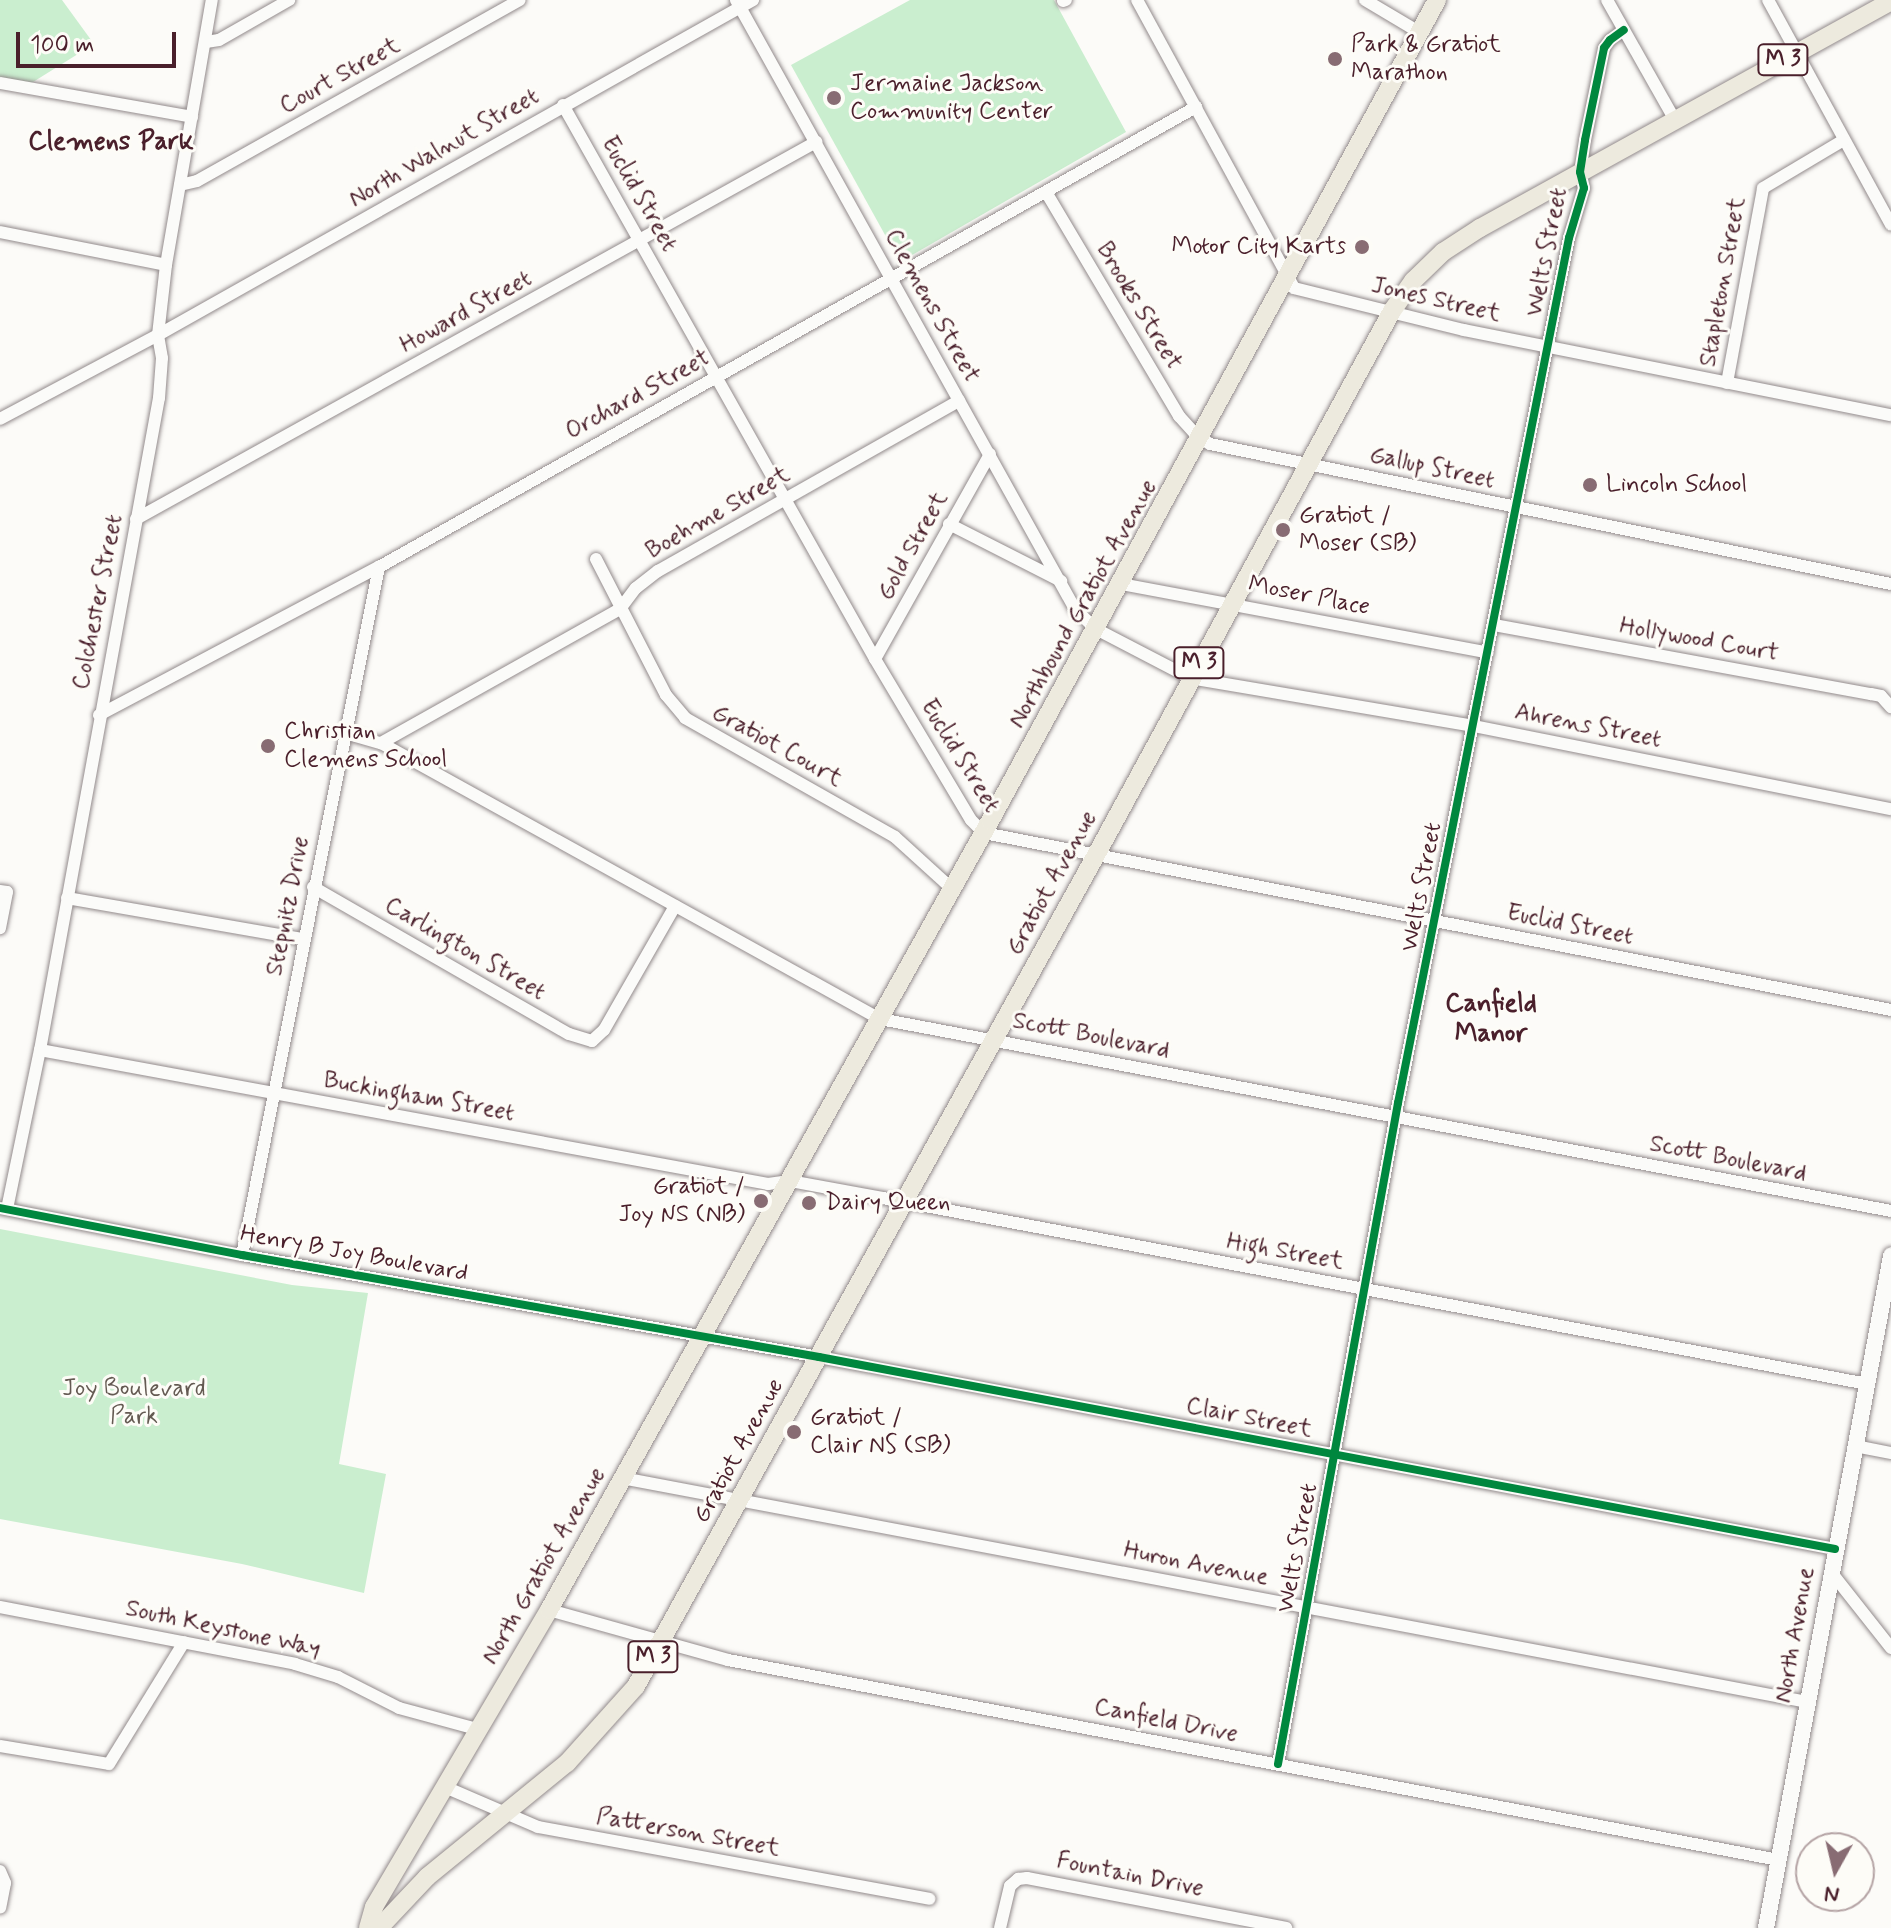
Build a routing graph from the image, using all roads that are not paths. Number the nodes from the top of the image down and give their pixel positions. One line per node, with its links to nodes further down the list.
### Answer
1 (212, 0): 14 (street, Colchester Street)
2 (289, 0): 14 (street)
3 (520, 0): 24 (street, Court Street)
4 (753, 0): 11 (street, North Walnut Street)
5 (1137, 0): 18 (street)
6 (1365, 0): 13 (street)
7 (1437, 0): 13 (main road, Northbound Gratiot Avenue)
8 (1607, 0): 12 (street)
9 (1768, 0): 15 (street)
10 (1891, 1): 15 (main road, Gratiot Avenue / M 3)
11 (738, 4): 17 (street, North Walnut Street); 22 (street, Clemens Street)
12 (1624, 30): 20 (street); 23 (street, Welts Street)
13 (1419, 32): 31 (main road, Northbound Gratiot Avenue)
14 (206, 42): 19 (street, Colchester Street)
15 (1796, 52): 20 (main road, Gratiot Avenue / M 3); 21 (street)
16 (0, 83): 19 (street)
17 (563, 105): 28 (street, Euclid Street); 33 (street, North Walnut Street)
18 (1196, 107): 25 (street, Orchard Street); 31 (street)
19 (192, 117): 24 (street, Colchester Street)
20 (1675, 120): 23 (main road, Gratiot Avenue / M 3)
21 (1844, 140): 26 (street); 36 (street, Stapleton Street)
22 (816, 142): 28 (street, Howard Street); 30 (street, Clemens Street)
23 (1580, 172): 32 (main road, Gratiot Avenue / M 3); 34 (street, Welts Street)
24 (180, 185): 29 (street, Colchester Street)
25 (1046, 192): 30 (street, Orchard Street); 40 (street, Brooks Street)
26 (1891, 225)
27 (0, 232): 29 (street)
28 (640, 240): 35 (street, Euclid Street); 45 (street, Howard Street)
29 (166, 265): 33 (street, Colchester Street)
30 (892, 277): 35 (street, Orchard Street); 37 (street, Clemens Street)
31 (1288, 277): 32 (street, Jones Street); 40 (main road, Northbound Gratiot Avenue)
32 (1392, 311): 34 (street, Jones Street); 42 (main road, Gratiot Avenue / M 3)
33 (158, 335): 39 (street, North Walnut Street); 45 (street, Colchester Street)
34 (1549, 348): 36 (street, Jones Street); 44 (street, Welts Street)
35 (716, 377): 43 (street, Euclid Street); 48 (street, Orchard Street)
36 (1727, 383): 38 (street, Jones Street)
37 (959, 401): 41 (street, Clemens Street); 43 (street, Boehme Street)
38 (1891, 415)
39 (0, 419)
40 (1201, 439): 42 (street, Gallup Street); 50 (main road, Northbound Gratiot Avenue)
41 (990, 454): 46 (street, Gold Street); 49 (street, Clemens Street)
42 (1309, 465): 44 (street, Gallup Street); 52 (main road, Gratiot Avenue / M 3)
43 (786, 499): 53 (street, Boehme Street); 57 (street, Euclid Street)
44 (1517, 508): 51 (street, Gallup Street); 54 (street, Welts Street)
45 (136, 519): 60 (street, Colchester Street)
46 (949, 524): 49 (street); 57 (street, Gold Street)
47 (596, 559): 53 (street, Gratiot Court)
48 (379, 567): 60 (street, Orchard Street); 62 (street, Stepnitz Drive)
49 (1061, 581): 55 (street, Clemens Street)
50 (1121, 584): 52 (street, Moser Place); 55 (main road, Northbound Gratiot Avenue)
51 (1891, 584)
52 (1233, 604): 56 (street, Moser Place); 58 (main road, Gratiot Avenue / M 3)
53 (620, 609): 63 (street, Boehme Street); 68 (street, Gratiot Court)
54 (1494, 625): 56 (street, Welts Street); 59 (street, Hollywood Court)
55 (1096, 629): 58 (street, Ahrens Street); 65 (main road, Northbound Gratiot Avenue)
56 (1488, 653): 61 (street, Welts Street)
57 (875, 659): 65 (street, Euclid Street)
58 (1190, 678): 61 (street, Ahrens Street); 66 (main road, Gratiot Avenue / M 3)
59 (1891, 707)
60 (99, 715): 70 (street, Colchester Street)
61 (1474, 726): 64 (street, Ahrens Street); 72 (street, Welts Street)
62 (345, 733): 63 (street, Scott Boulevard); 67 (street, Stepnitz Drive)
63 (381, 743): 71 (street, Scott Boulevard)
64 (1891, 809)
65 (984, 833): 66 (street, Euclid Street); 68 (main road, Northbound Gratiot Avenue)
66 (1095, 857): 72 (street, Euclid Street); 77 (main road, Gratiot Avenue / M 3)
67 (313, 887): 71 (street, Carlington Street); 74 (street, Stepnitz Drive)
68 (951, 888): 76 (main road, Northbound Gratiot Avenue)
69 (0, 891): 73 (street)
70 (67, 898): 74 (street); 78 (street, Colchester Street)
71 (675, 906): 76 (street, Scott Boulevard)
72 (1437, 921): 75 (street, Euclid Street); 80 (street, Welts Street)
73 (0, 928)
74 (303, 939): 79 (street, Stepnitz Drive)
75 (1891, 1010)
76 (880, 1019): 77 (street, Scott Boulevard); 81 (main road, Northbound Gratiot Avenue)
77 (991, 1040): 80 (street, Scott Boulevard); 82 (main road, Gratiot Avenue / M 3)
78 (40, 1050): 79 (street, Buckingham Street); 83 (street, Colchester Street)
79 (273, 1092): 81 (street, Buckingham Street); 86 (street, Stepnitz Drive)
80 (1396, 1116): 84 (street, Scott Boulevard); 88 (street, Welts Street)
81 (790, 1181): 82 (street, High Street); 85 (main road, Northbound Gratiot Avenue)
82 (902, 1202): 88 (street, High Street); 91 (main road, Gratiot Avenue / M 3)
83 (4, 1209): 86 (street, Henry B Joy Boulevard)
84 (1891, 1211)
85 (764, 1227): 90 (main road, North Gratiot Avenue)
86 (242, 1255): 90 (street, Henry B Joy Boulevard)
87 (1891, 1256): 89 (main road, North Avenue)
88 (1366, 1289): 92 (street, High Street); 95 (street, Welts Street)
89 (1886, 1306): 92 (main road, North Avenue)
90 (702, 1336): 91 (street, Clair Street); 96 (main road, North Gratiot Avenue)
91 (819, 1357): 95 (street, Clair Street); 97 (main road, Gratiot Avenue / M 3)
92 (1867, 1384): 93 (main road, North Avenue)
93 (1855, 1446): 94 (street); 98 (main road, North Avenue)
94 (1891, 1453)
95 (1336, 1455): 98 (street, Clair Street); 101 (street, Welts Street)
96 (622, 1478): 97 (street, Huron Avenue); 102 (main road, North Gratiot Avenue)
97 (739, 1500): 101 (street, Huron Avenue); 103 (main road, Gratiot Avenue / M 3)
98 (1835, 1549): 99 (main road, North Avenue)
99 (1831, 1572): 105 (street); 106 (main road, North Avenue)
100 (0, 1607): 104 (street, South Keystone Way)
101 (1307, 1608): 106 (street, Huron Avenue); 109 (street, Welts Street)
102 (549, 1610): 103 (street, Canfield Drive); 107 (main road, North Gratiot Avenue)
103 (662, 1641): 109 (street, Canfield Drive); 111 (main road, Gratiot Avenue / M 3)
104 (184, 1642): 107 (street, South Keystone Way); 108 (street)
105 (1891, 1648)
106 (1808, 1702): 112 (main road, North Avenue)
107 (477, 1729): 110 (main road, North Gratiot Avenue)
108 (0, 1746)
109 (1278, 1764): 112 (street, Canfield Drive)
110 (445, 1787): 111 (street, Patterson Street); 116 (main road, North Gratiot Avenue)
111 (504, 1814): 114 (street, Patterson Street); 117 (main road, Gratiot Avenue / M 3)
112 (1778, 1860): 120 (main road, North Avenue)
113 (0, 1871): 115 (street)
114 (929, 1899)
115 (0, 1908)
116 (368, 1928)
117 (379, 1928)
118 (1000, 1928): 119 (street, Fountain Drive)
119 (1286, 1928)
120 (1766, 1928)

